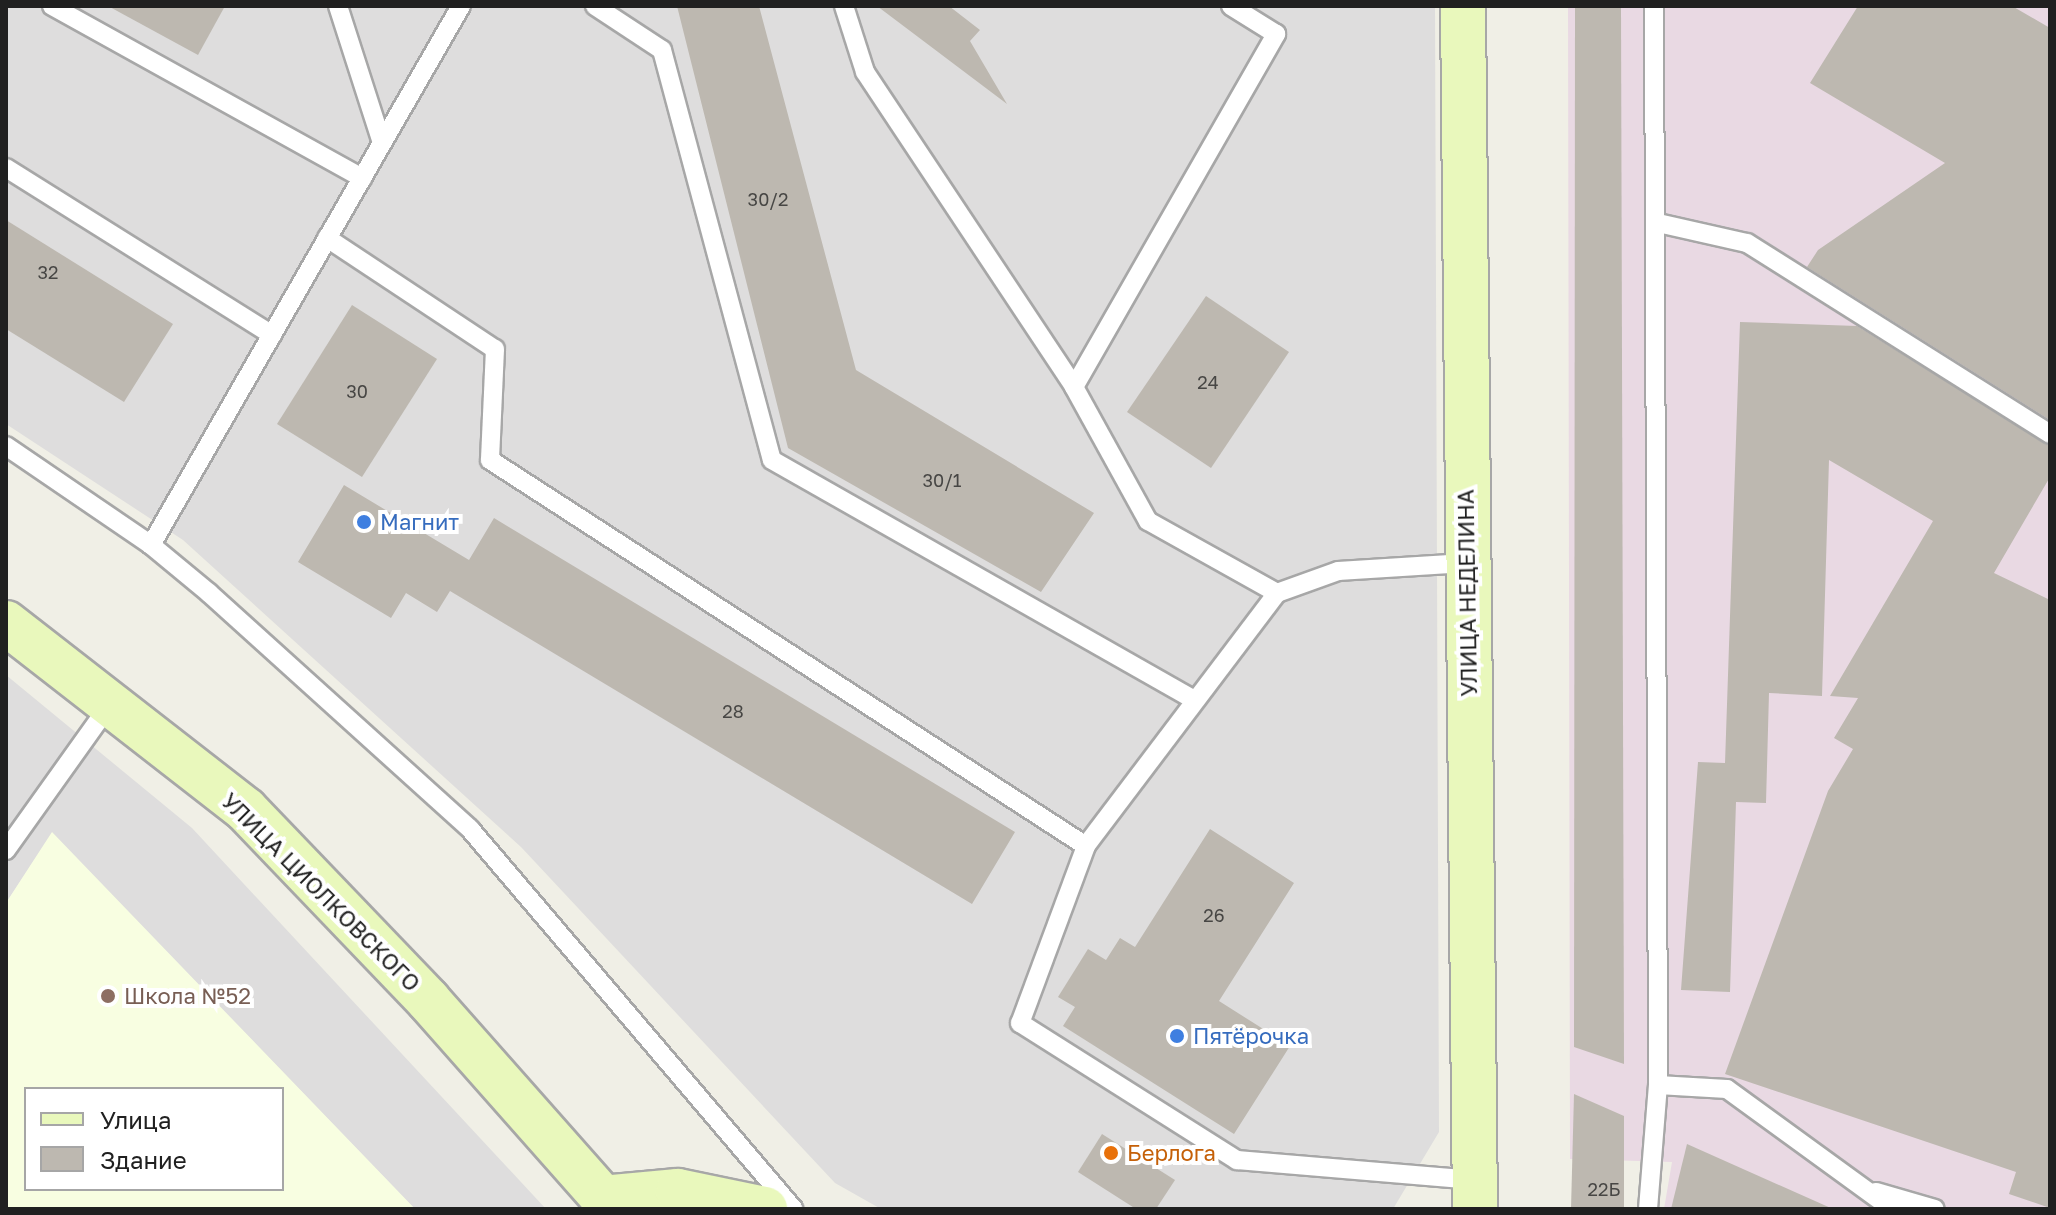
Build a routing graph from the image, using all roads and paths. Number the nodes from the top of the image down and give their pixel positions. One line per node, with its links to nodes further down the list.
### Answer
1 (52, 6): 11 (lane)
2 (338, 6): 9 (lane)
3 (461, 6): 9 (lane)
4 (595, 6): 22 (lane)
5 (844, 6): 15 (lane)
6 (1231, 6): 15 (lane)
7 (1463, 6): 19 (street, УЛИЦА НЕДЕЛИНА)
8 (1654, 6): 12 (lane)
9 (382, 143): 11 (lane)
10 (6, 168): 14 (lane)
11 (362, 178): 13 (lane)
12 (1658, 223): 16 (lane); 26 (lane)
13 (327, 238): 14 (lane); 24 (lane)
14 (272, 335): 18 (lane)
15 (1074, 387): 20 (lane)
16 (2050, 434)
17 (6, 446): 18 (lane)
18 (151, 545): 31 (lane)
19 (1466, 563): 20 (lane); 28 (street, УЛИЦА НЕДЕЛИНА)
20 (1277, 593): 22 (lane)
21 (6, 623): 23 (street, УЛИЦА ЦИОЛКОВСКОГО)
22 (1194, 700): 24 (lane)
23 (111, 703): 25 (lane); 29 (street, УЛИЦА ЦИОЛКОВСКОГО)
24 (1086, 846): 28 (lane)
25 (6, 850)
26 (1658, 1085): 27 (lane); 32 (lane)
27 (1866, 1189): 33 (lane); 34 (lane)
28 (1467, 1202)
29 (608, 1203): 30 (street, УЛИЦА ЦИОЛКОВСКОГО)
30 (765, 1209)
31 (793, 1209)
32 (1648, 1209)
33 (1892, 1209)
34 (1935, 1209)

